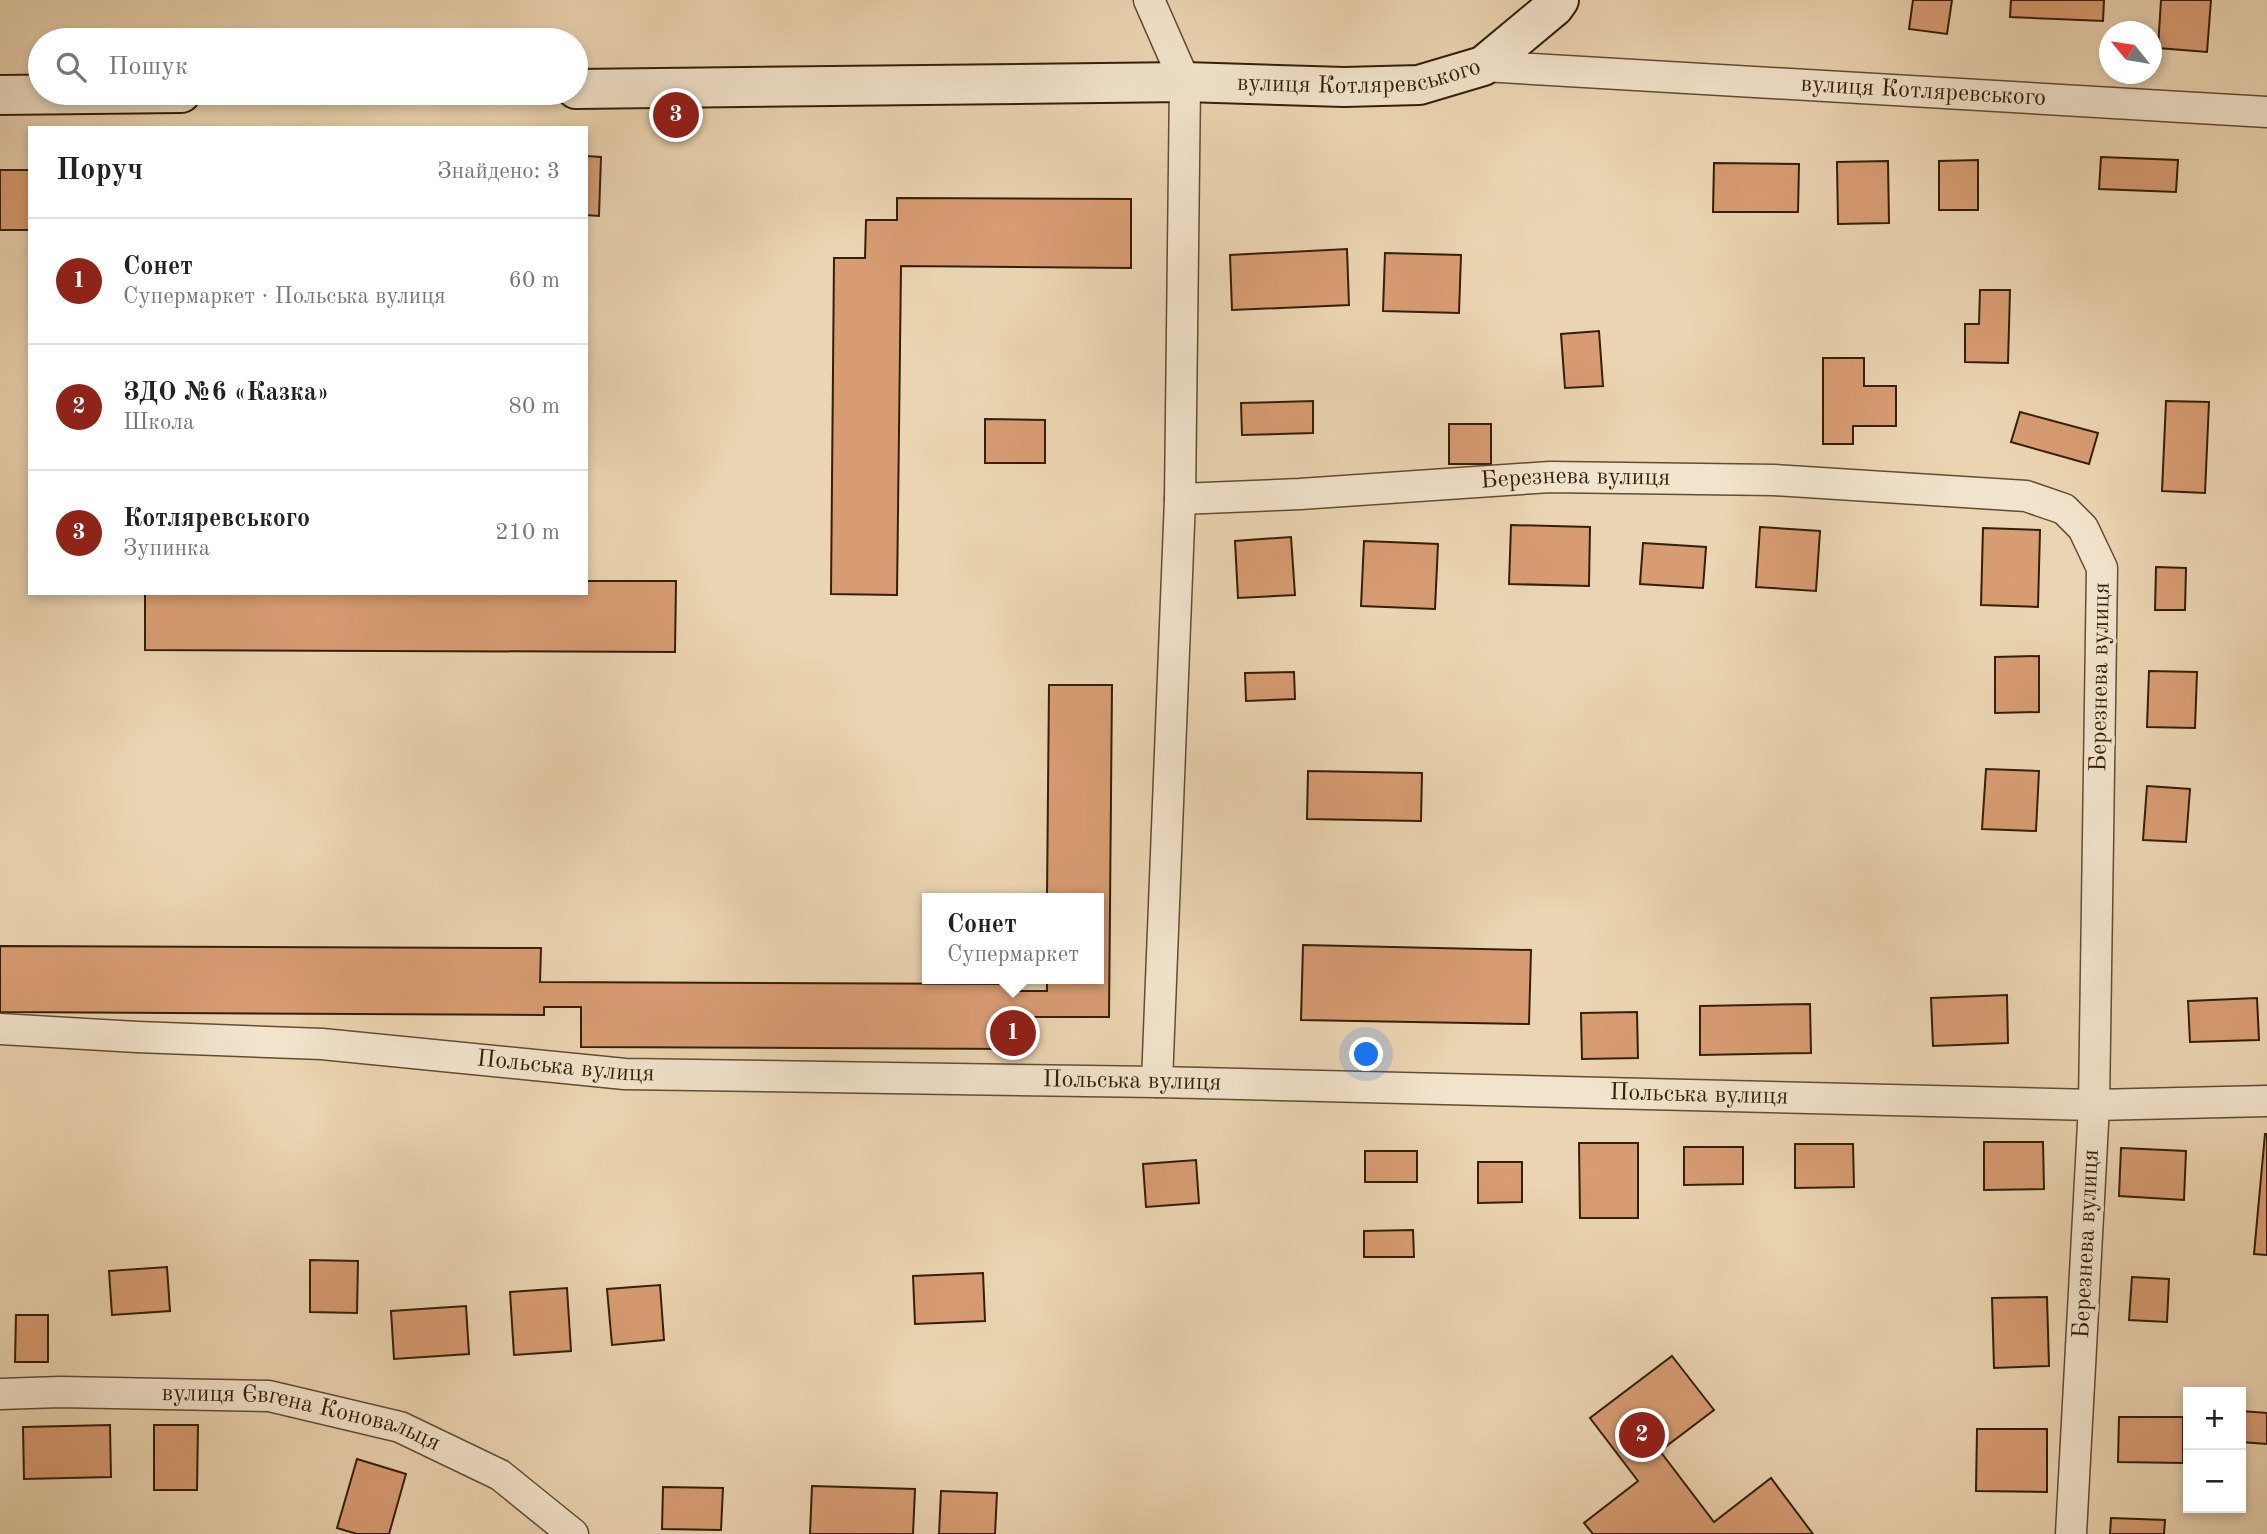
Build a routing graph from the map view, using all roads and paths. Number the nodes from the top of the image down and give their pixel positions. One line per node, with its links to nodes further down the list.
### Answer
1 (1149, 0): 4 (street)
2 (1559, 0): 3 (main road)
3 (1483, 66): 4 (main road, вулиця Котляревського); 8 (street, вулиця Котляревського)
4 (1185, 82): 5 (main road, вулиця Котляревського); 9 (street)
5 (588, 89)
6 (0, 95): 7 (main road)
7 (28, 95)
8 (2267, 112)
9 (1180, 499): 11 (street); 13 (street, Березнева вулиця)
10 (0, 1029): 11 (street, Польська вулиця)
11 (1157, 1082): 13 (street, Польська вулиця)
12 (2267, 1101): 13 (street, Польська вулиця)
13 (2094, 1105): 16 (street, Березнева вулиця)
14 (0, 1394): 15 (street, вулиця Євгена Коновальця)
15 (573, 1534)
16 (2071, 1534)

